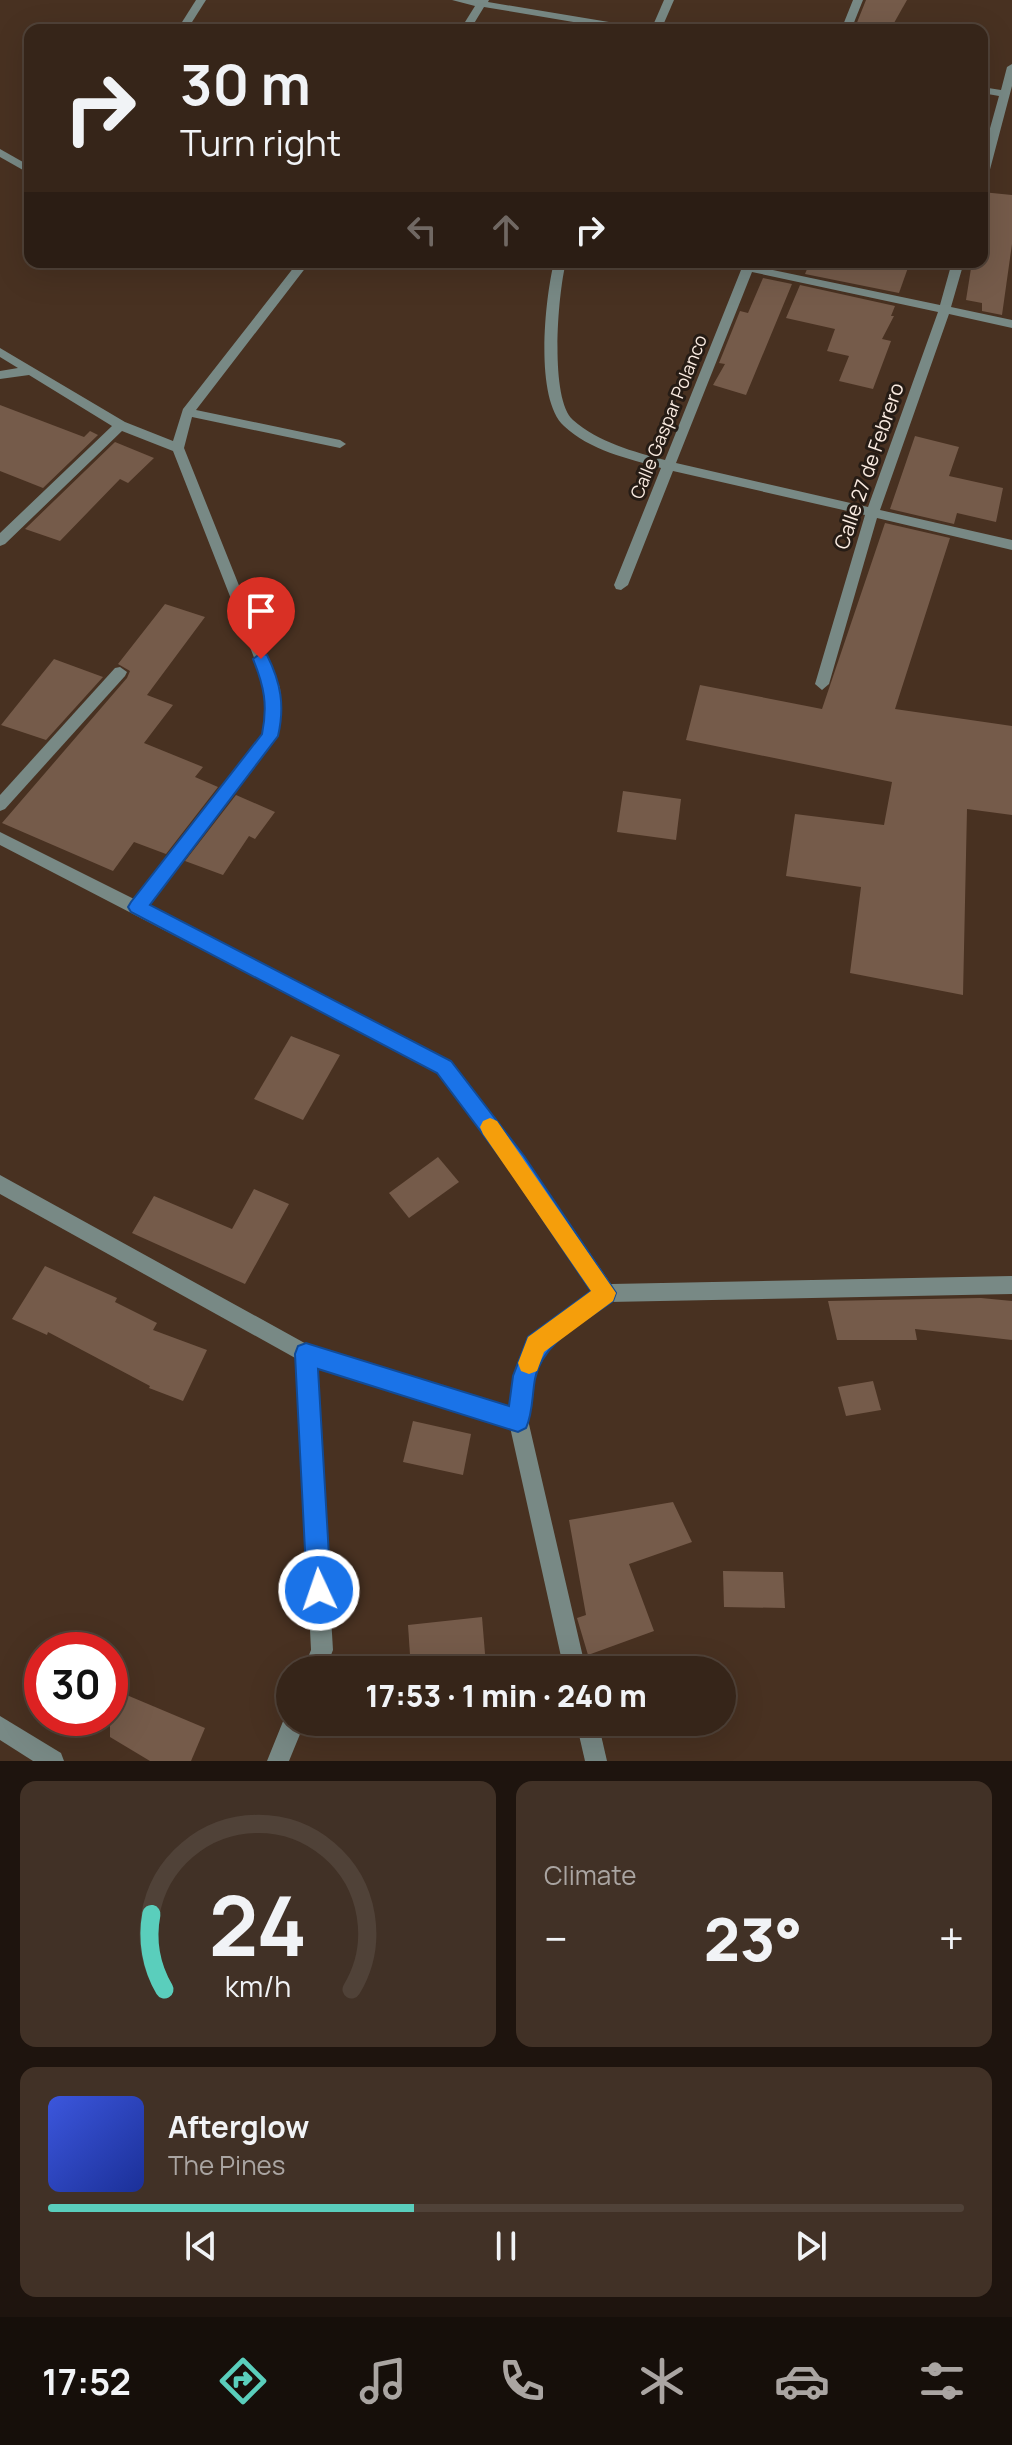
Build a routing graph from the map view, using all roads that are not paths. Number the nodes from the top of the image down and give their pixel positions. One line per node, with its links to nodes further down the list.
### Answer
1 (201, 0): 6 (street)
2 (457, 0): 5 (street)
3 (669, 0): 9 (street)
4 (858, 0): 10 (street)
5 (483, 2): 7 (street); 8 (street)
6 (186, 24)
7 (469, 24)
8 (606, 24)
9 (659, 24)
10 (848, 24)
11 (1012, 67): 12 (street)
12 (1008, 88): 13 (street); 15 (street)
13 (988, 90)
14 (0, 152): 16 (street)
15 (988, 156)
16 (24, 167)
17 (299, 268): 27 (street)
18 (558, 268): 31 (street)
19 (747, 268): 31 (street, Calle Gaspar Polanco)
20 (762, 268): 22 (street)
21 (956, 268): 22 (street, Calle 27 de Febrero)
22 (945, 308): 23 (street); 32 (street, Calle 27 de Febrero)
23 (1012, 324)
24 (0, 352): 25 (street)
25 (28, 371): 26 (street); 28 (street)
26 (0, 375)
27 (187, 412): 29 (street); 30 (street)
28 (120, 425): 30 (street); 33 (street)
29 (340, 444)
30 (178, 448): 40 (street)
31 (669, 464): 32 (street); 35 (street, Calle Gaspar Polanco)
32 (872, 513): 34 (street); 37 (street, Calle 27 de Febrero)
33 (0, 541)
34 (1012, 545)
35 (621, 585)
36 (120, 672): 38 (street)
37 (822, 684)
38 (0, 805)
39 (0, 838): 40 (street)
40 (137, 907): 43 (street)
41 (0, 1184): 44 (street)
42 (1012, 1285): 43 (street)
43 (606, 1293): 45 (street)
44 (306, 1354): 45 (street); 46 (street)
45 (518, 1420): 47 (street)
46 (320, 1656)
47 (572, 1656)
48 (0, 1727): 51 (street)
49 (288, 1736): 52 (street)
50 (590, 1736): 53 (street)
51 (53, 1761)
52 (278, 1761)
53 (596, 1761)

